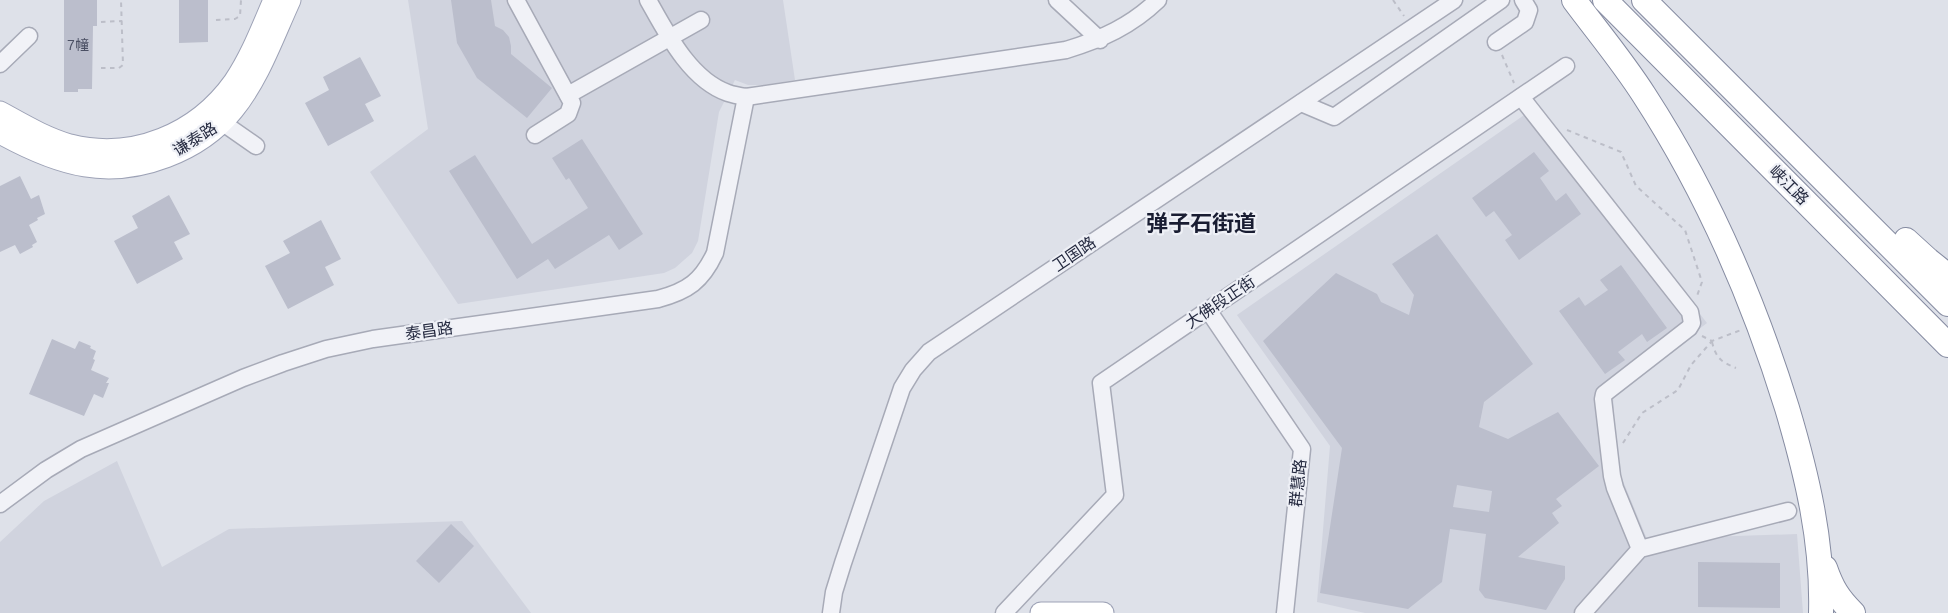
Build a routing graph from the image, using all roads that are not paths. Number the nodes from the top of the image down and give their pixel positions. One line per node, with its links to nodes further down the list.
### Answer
1 (274, 0): 25 (main road, 谦泰路)
2 (290, 0): 25 (main road, 谦泰路)
3 (516, 0): 20 (street)
4 (648, 0): 15 (street)
5 (1057, 0): 16 (street)
6 (1158, 0): 16 (street)
7 (1454, 0): 23 (street, 卫国路)
8 (1501, 0): 23 (street)
9 (1523, 0): 17 (street)
10 (1574, 0): 35 (highway)
11 (1605, 0): 32 (highway, 峡江路)
12 (1651, 1): 29 (highway); 30 (highway, 峡江路)
13 (701, 20): 15 (street)
14 (29, 36): 18 (street)
15 (670, 37): 20 (street); 21 (street)
16 (1100, 40): 21 (street)
17 (1496, 42)
18 (0, 64)
19 (1566, 66): 22 (street, 大佛段正街)
20 (568, 95): 27 (street)
21 (746, 97): 33 (street, 泰昌路)
22 (1521, 97): 31 (street, 大佛段正街); 36 (street)
23 (1301, 103): 37 (street, 卫国路)
24 (0, 112): 25 (main road, 谦泰路)
25 (214, 117): 26 (main road, 谦泰路); 28 (street)
26 (0, 133)
27 (535, 135)
28 (256, 146)
29 (1948, 276)
30 (1948, 304)
31 (1208, 310): 38 (street, 大佛段正街); 41 (street, 群慧路)
32 (1948, 345)
33 (0, 504)
34 (1788, 511): 36 (street)
35 (1818, 545): 43 (highway); 44 (highway)
36 (1640, 549): 42 (street)
37 (831, 613)
38 (1004, 613)
39 (1041, 613): 40 (main road)
40 (1103, 613)
41 (1285, 613)
42 (1583, 613)
43 (1821, 613)
44 (1853, 613)

